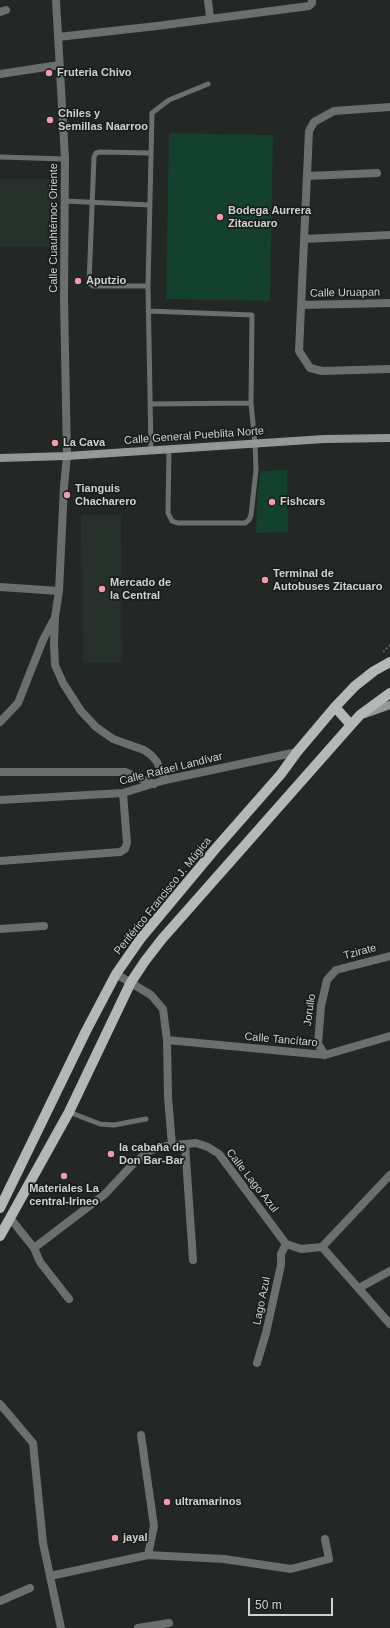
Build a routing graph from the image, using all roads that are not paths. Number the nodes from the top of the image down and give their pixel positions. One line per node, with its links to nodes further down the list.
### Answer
1 (56, 0): 5 (street, Calle Cuauhtémoc Oriente)
2 (208, 0): 4 (street)
3 (312, 1): 4 (street)
4 (210, 18): 5 (street)
5 (58, 37): 6 (street, Calle Cuauhtémoc Oriente)
6 (59, 66): 7 (street); 12 (street, Calle Cuauhtémoc Oriente)
7 (0, 74)
8 (208, 84): 10 (lane)
9 (390, 107): 14 (street)
10 (151, 153): 16 (lane); 17 (lane)
11 (0, 157): 12 (lane)
12 (65, 159): 15 (street, Calle Cuauhtémoc Oriente)
13 (377, 173): 14 (street)
14 (307, 176): 19 (street)
15 (64, 202): 16 (lane); 31 (street, Calle Cuauhtémoc Oriente)
16 (93, 202): 17 (lane); 20 (lane)
17 (150, 205): 20 (lane)
18 (390, 235): 19 (street)
19 (304, 239): 22 (street)
20 (148, 286): 23 (lane)
21 (390, 303): 22 (street, Calle Uruapan)
22 (301, 305): 24 (street)
23 (148, 311): 25 (lane); 26 (lane)
24 (390, 369)
25 (251, 403): 26 (lane); 28 (lane)
26 (150, 404): 30 (lane)
27 (390, 438): 28 (street, Calle General Pueblita Norte)
28 (255, 444): 29 (street, Calle General Pueblita Norte); 29 (lane)
29 (169, 449): 30 (street, Calle General Pueblita Norte)
30 (151, 450): 31 (street, Calle General Pueblita Norte)
31 (67, 456): 32 (street, Calle General Pueblita Norte); 34 (street, Calle Cuauhtémoc Oriente)
32 (0, 458)
33 (0, 587): 34 (street)
34 (59, 591): 35 (street, Calle Cuauhtémoc Oriente)
35 (55, 617): 41 (street); 45 (street)
36 (390, 662): 39 (main road, Periférico Francisco J. Múgica)
37 (390, 694): 40 (main road)
38 (390, 705): 40 (street)
39 (335, 707): 42 (main road); 43 (main road, Periférico Francisco J. Múgica)
40 (360, 715): 42 (main road)
41 (0, 722)
42 (351, 725): 55 (main road)
43 (297, 752): 45 (street, Calle Rafael Landívar); 54 (main road, Periférico Francisco J. Múgica)
44 (0, 772): 46 (street)
45 (164, 780): 46 (street, Calle Rafael Landívar)
46 (154, 784): 47 (street, Calle Rafael Landívar)
47 (123, 793): 48 (street, Calle Rafael Landívar); 49 (street)
48 (0, 800)
49 (0, 861)
50 (44, 926): 51 (street)
51 (0, 929)
52 (390, 956): 53 (street, Tzirate)
53 (336, 970): 58 (street, Jorullo)
54 (116, 974): 55 (street); 64 (main road, Periférico Francisco J. Múgica)
55 (131, 982): 57 (street); 59 (main road)
56 (390, 1036): 58 (street, Calle Tancítaro)
57 (167, 1040): 58 (street, Calle Tancítaro); 62 (street)
58 (325, 1055)
59 (69, 1112): 60 (lane); 65 (main road)
60 (146, 1119)
61 (185, 1144): 62 (street, Calle Lago Azul); 67 (street, Calle Lago Azul); 70 (street)
62 (172, 1145): 69 (street, Calle Lago Azul)
63 (390, 1175): 68 (street)
64 (0, 1208)
65 (10, 1218): 66 (main road); 69 (street)
66 (0, 1236)
67 (286, 1244): 68 (street); 75 (street, Lago Azul)
68 (322, 1247): 72 (street)
69 (34, 1248): 73 (street)
70 (193, 1260)
71 (390, 1271): 72 (street)
72 (359, 1288): 74 (street)
73 (69, 1299)
74 (390, 1324)
75 (257, 1362)
76 (0, 1404): 80 (street)
77 (141, 1435): 79 (street)
78 (325, 1539): 79 (street)
79 (148, 1555): 80 (street)
80 (50, 1576): 84 (street)
81 (30, 1588): 82 (street)
82 (0, 1601)
83 (169, 1623): 85 (street)
84 (61, 1628)
85 (138, 1628)

